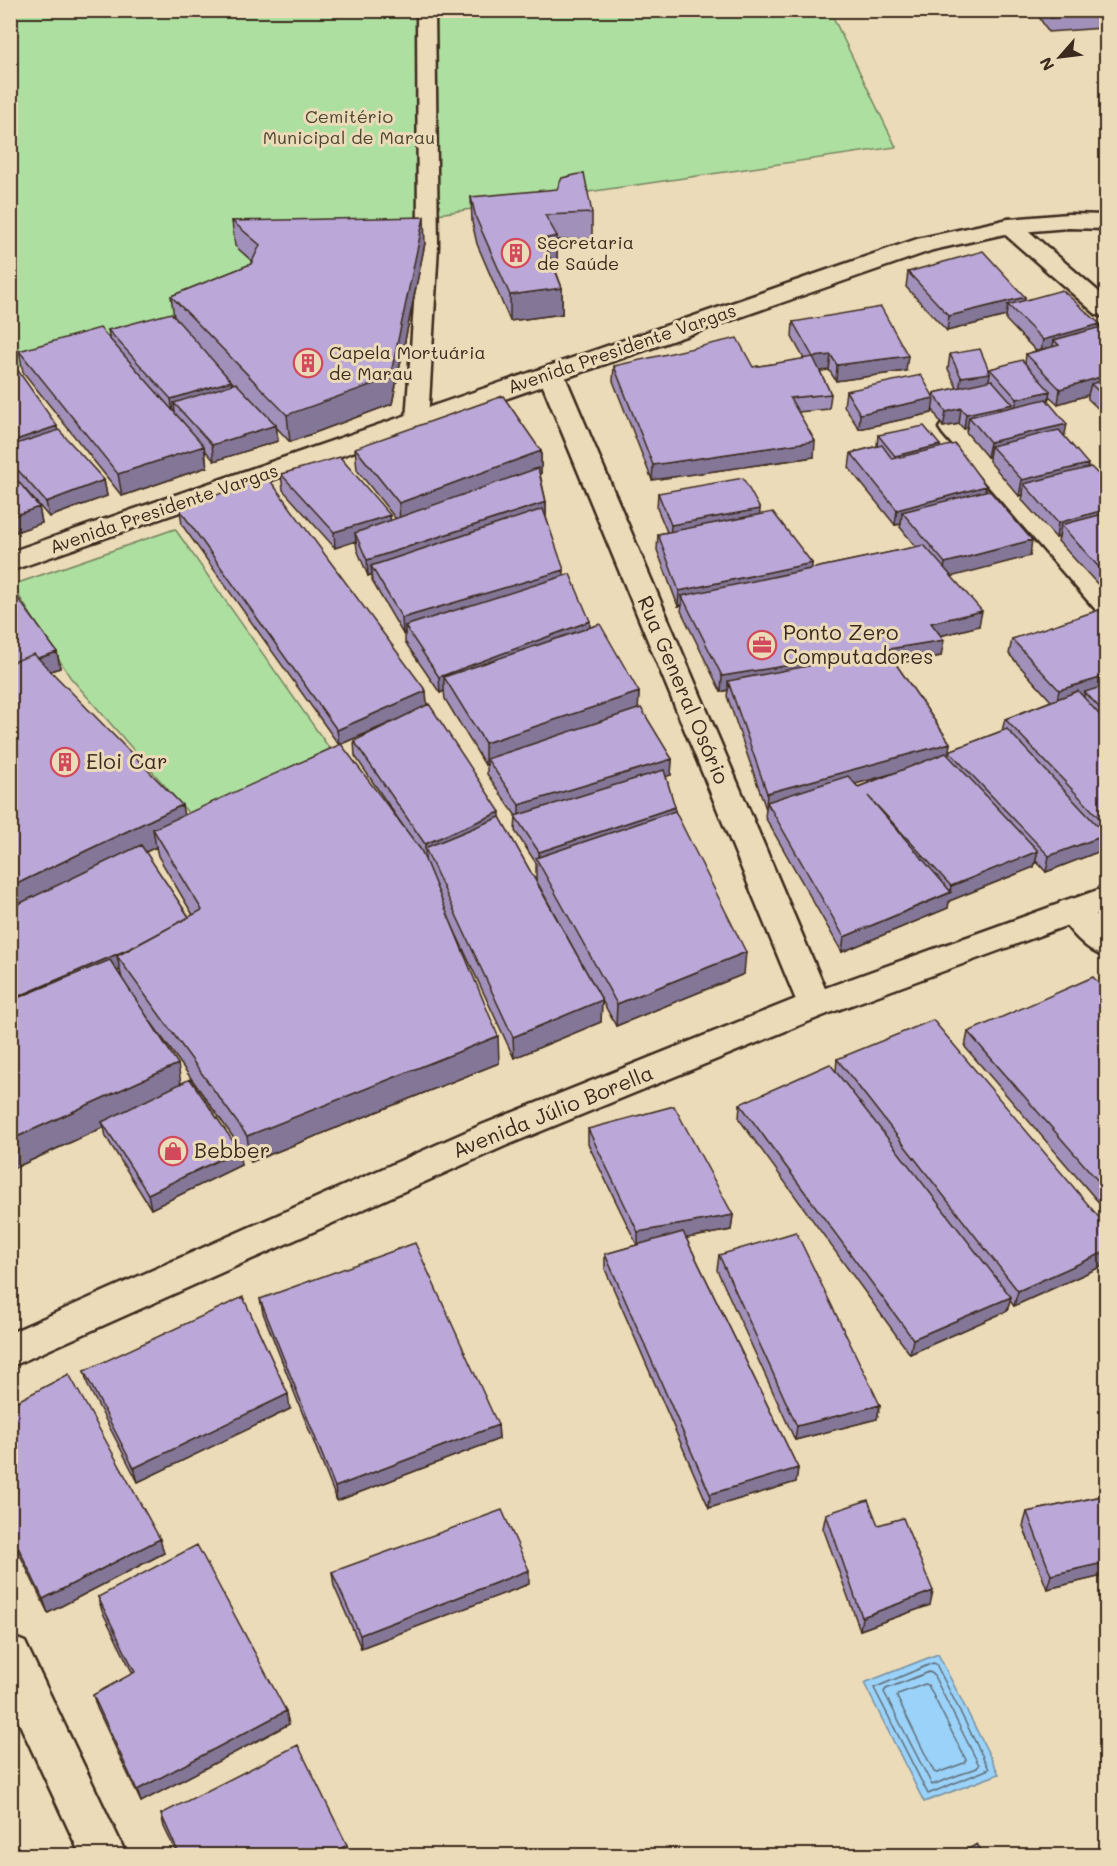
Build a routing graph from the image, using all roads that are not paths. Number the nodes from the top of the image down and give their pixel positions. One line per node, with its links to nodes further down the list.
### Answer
1 (426, 10): 6 (lane)
2 (1107, 222): 3 (street, Avenida Presidente Vargas)
3 (1009, 226): 4 (street); 5 (street, Avenida Presidente Vargas)
4 (1107, 310)
5 (551, 374): 6 (street, Avenida Presidente Vargas); 13 (street, Rua General Osório)
6 (417, 421): 8 (street, Avenida Presidente Vargas)
7 (952, 428): 9 (street)
8 (10, 562)
9 (1107, 604)
10 (1107, 898): 11 (street, Avenida Júlio Borella)
11 (1072, 910): 12 (street); 13 (street, Avenida Júlio Borella)
12 (1107, 945)
13 (815, 1005): 14 (street, Avenida Júlio Borella)
14 (10, 1351)
15 (10, 1656): 16 (street)
16 (105, 1856)

